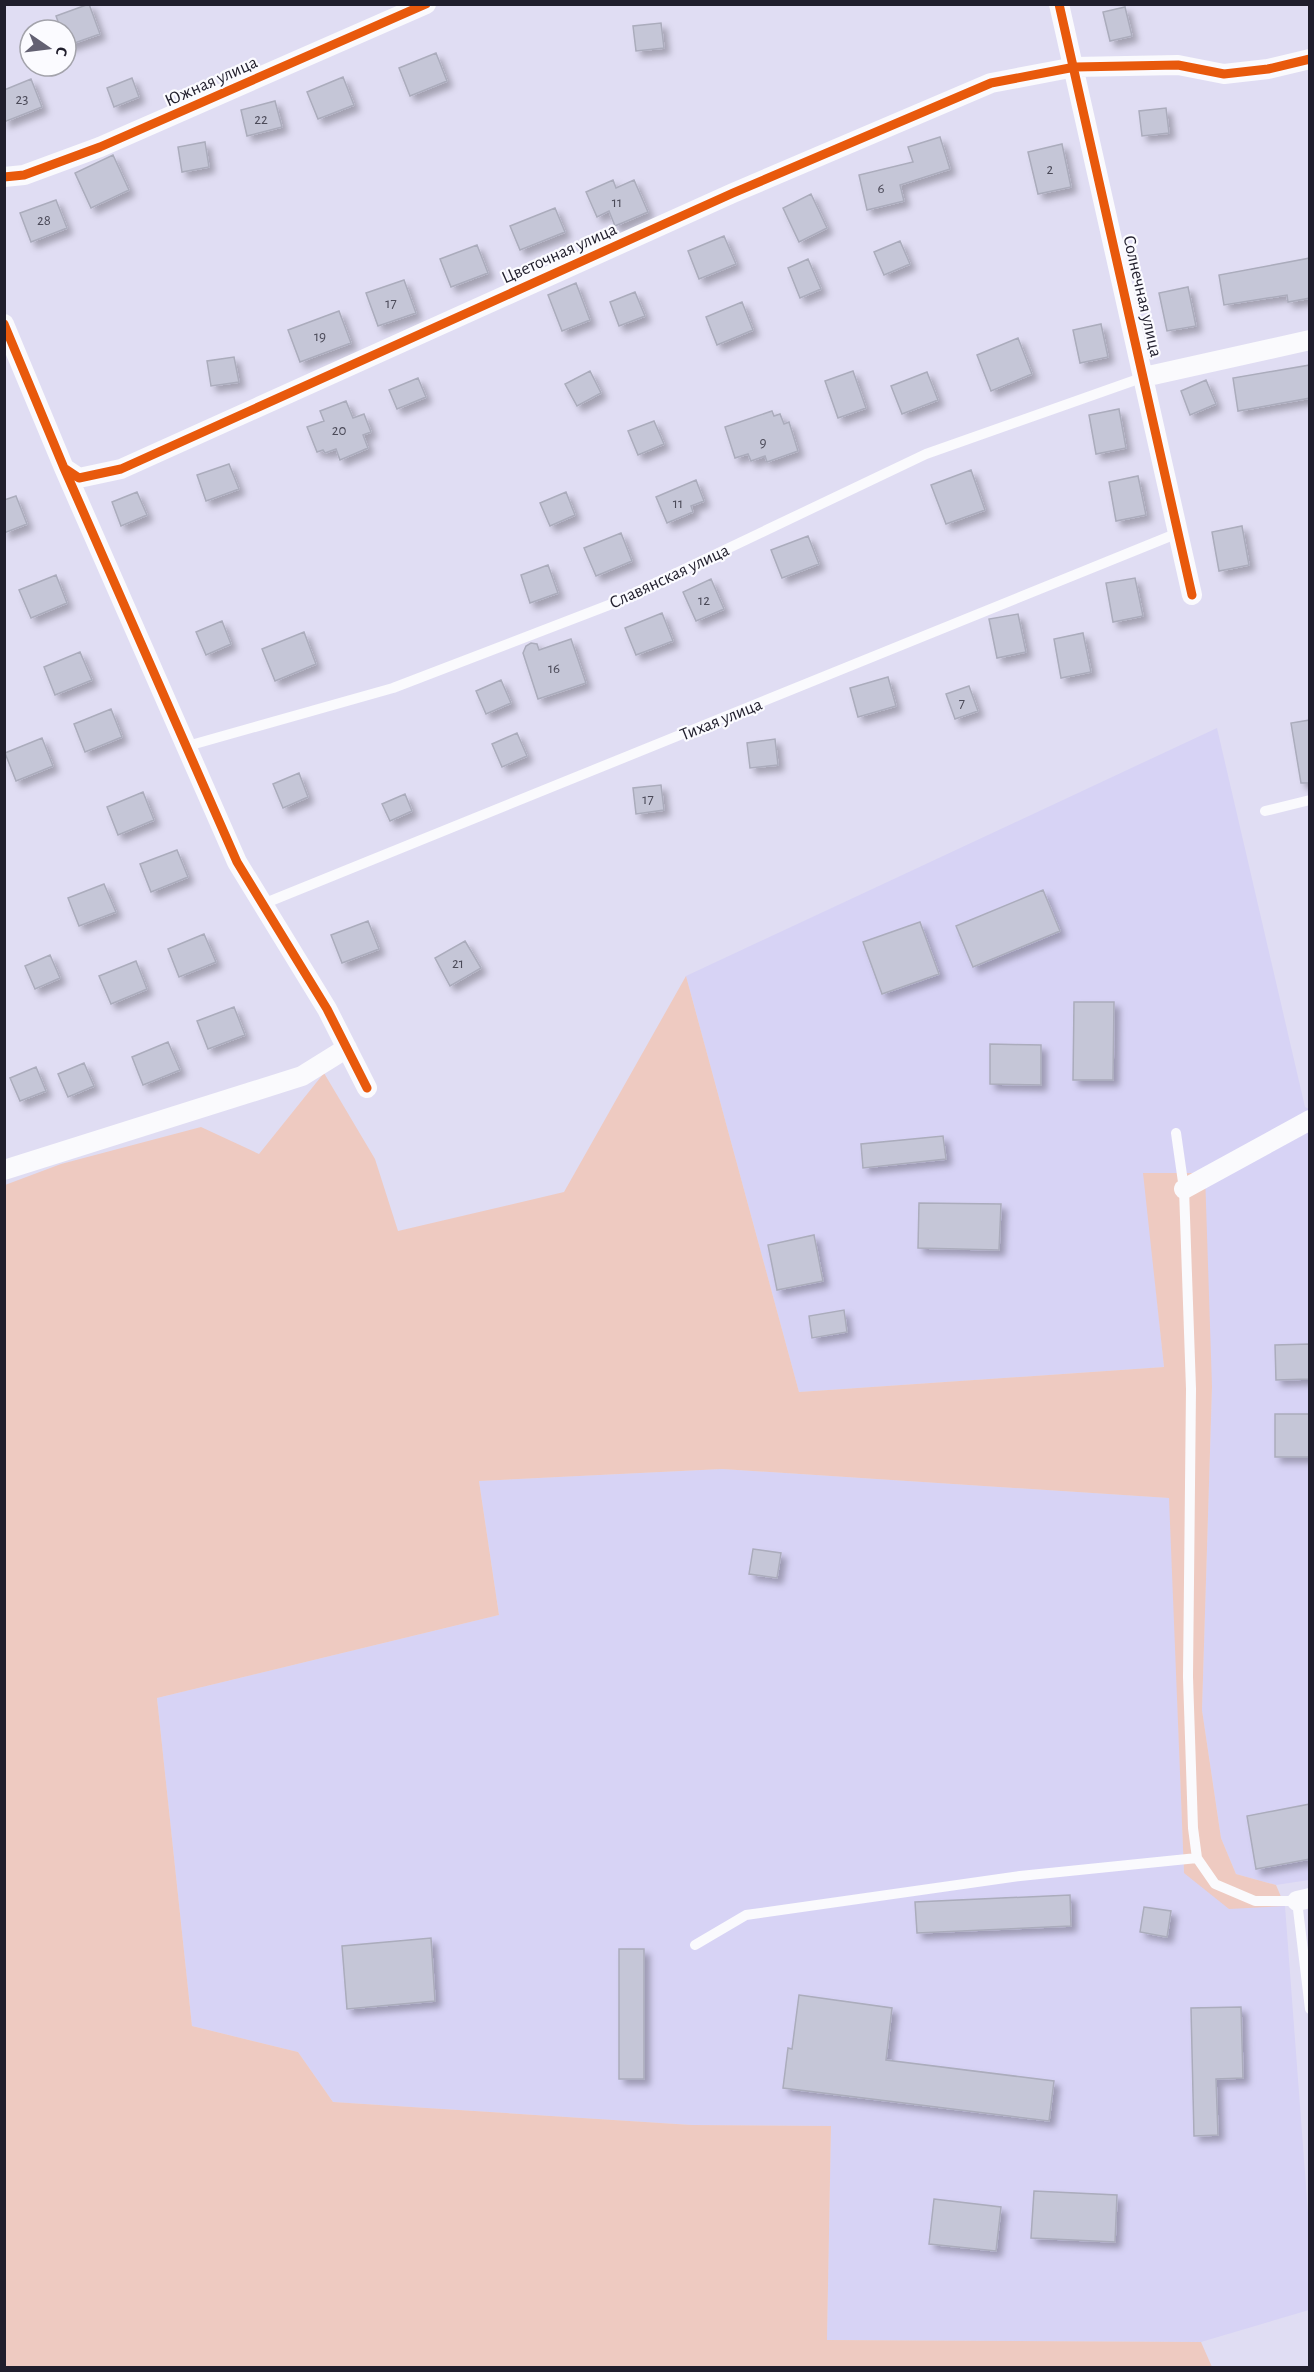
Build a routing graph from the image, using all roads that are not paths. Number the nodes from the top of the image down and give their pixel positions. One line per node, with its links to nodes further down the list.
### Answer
1 (426, 4): 5 (street, Южная улица)
2 (1059, 4): 4 (street, Солнечная улица)
3 (1310, 59): 4 (street, Цветочная улица)
4 (1075, 67): 8 (street, Солнечная улица); 9 (street, Цветочная улица)
5 (4, 177)
6 (4, 324): 9 (street)
7 (1310, 340): 8 (street)
8 (1144, 376): 10 (street, Солнечная улица); 12 (lane, Славянская улица)
9 (64, 468): 12 (street)
10 (1178, 533): 11 (street, Солнечная улица); 15 (lane, Тихая улица)
11 (1192, 594)
12 (184, 747): 15 (street)
13 (1310, 800): 14 (lane)
14 (1265, 811)
15 (263, 904): 16 (street)
16 (347, 1048): 17 (street); 20 (street)
17 (366, 1088)
18 (1310, 1120): 21 (street)
19 (1176, 1133): 21 (lane)
20 (4, 1170)
21 (1184, 1190): 22 (lane)
22 (1197, 1858): 23 (lane); 24 (lane)
23 (1303, 1900): 25 (lane)
24 (695, 1945)
25 (1307, 1966): 26 (lane)
26 (1310, 2009)

